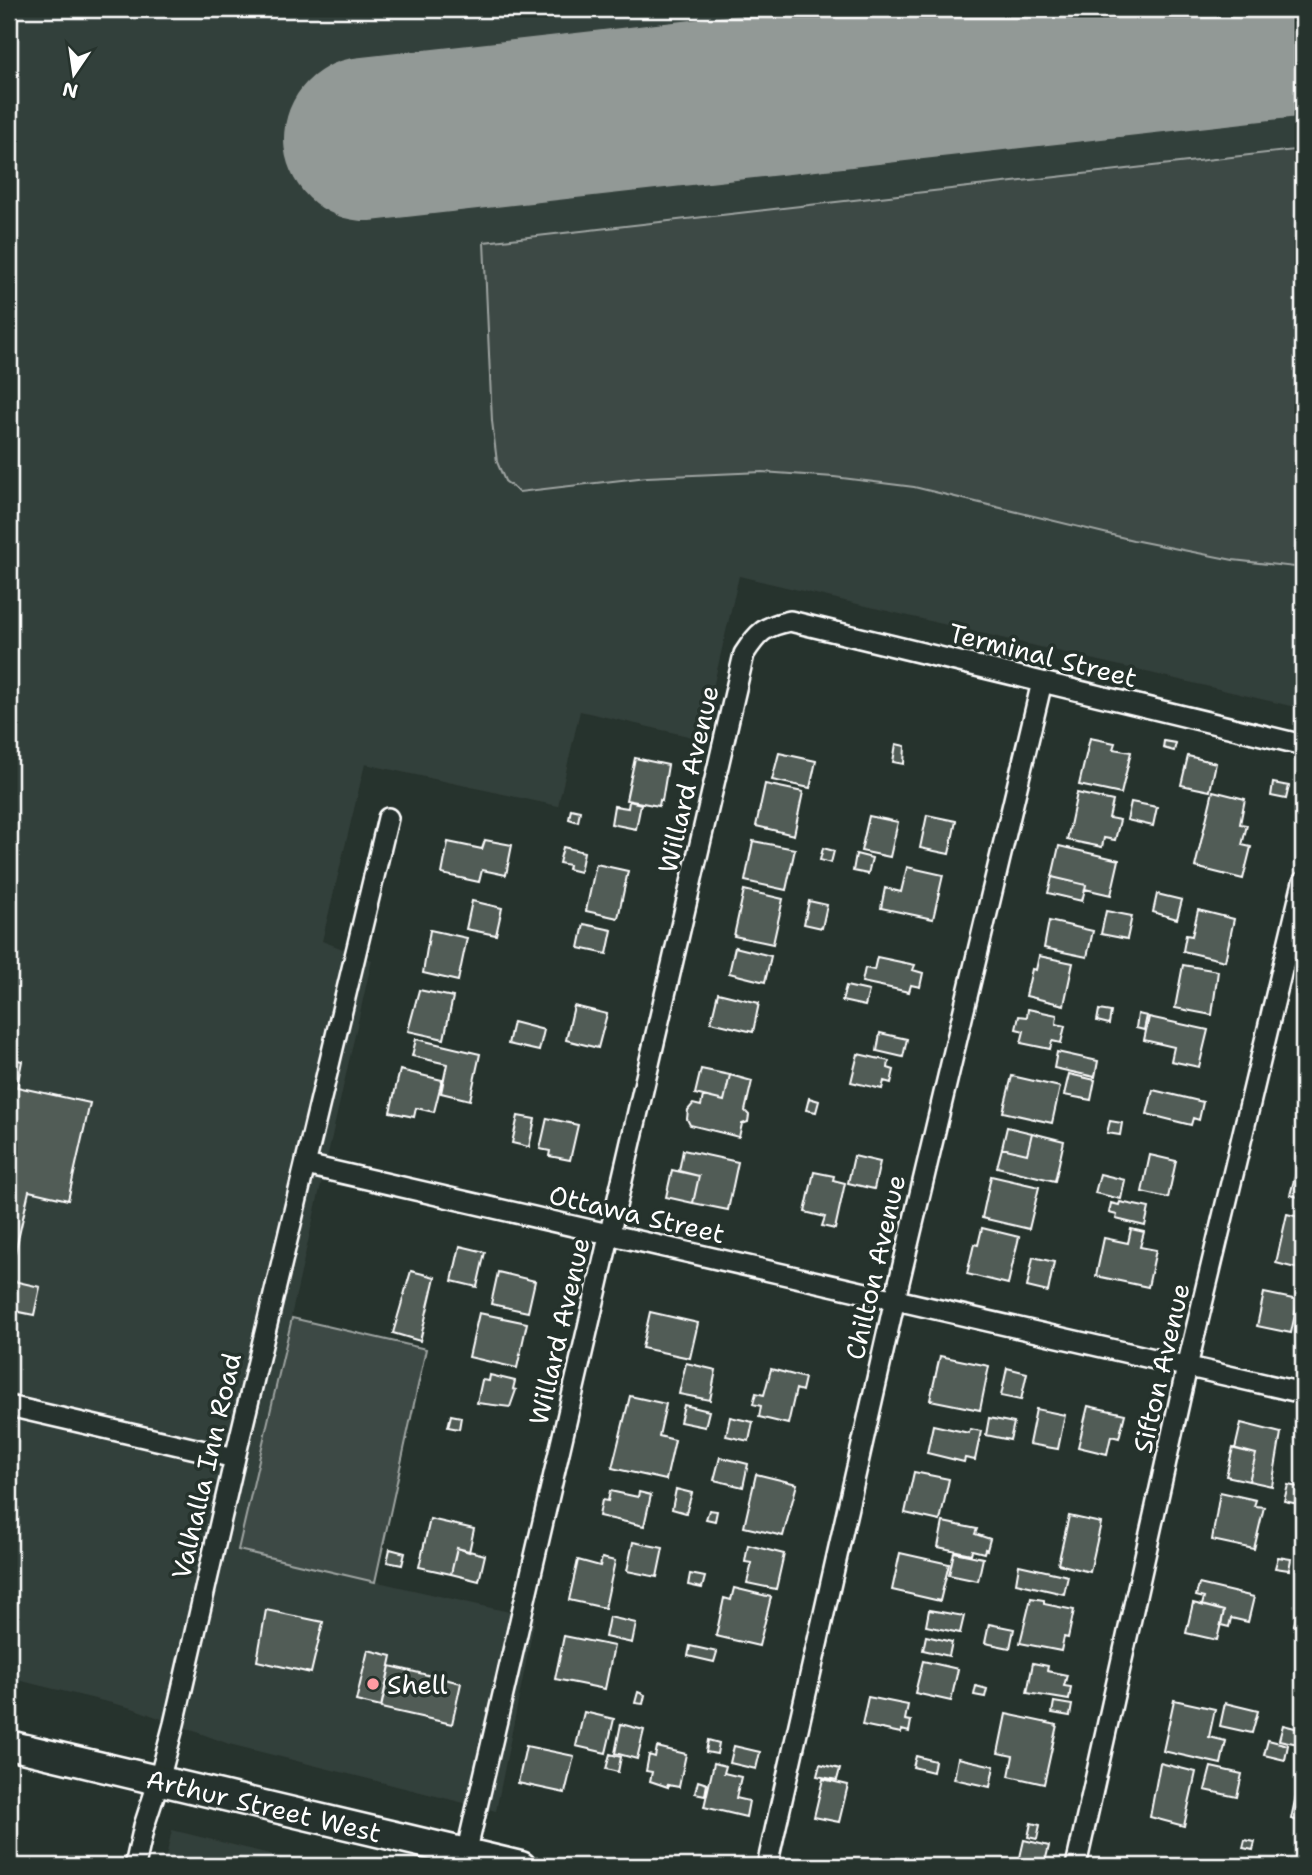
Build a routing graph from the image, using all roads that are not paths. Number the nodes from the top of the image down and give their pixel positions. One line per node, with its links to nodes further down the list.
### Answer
1 (769, 626): 2 (street, Terminal Street); 7 (street, Willard Avenue)
2 (1042, 682): 3 (street, Terminal Street); 8 (street, Chilton Avenue)
3 (1303, 745)
4 (388, 818): 6 (street)
5 (1303, 882): 9 (street, Sifton Avenue)
6 (306, 1165): 7 (street, Ottawa Street); 12 (street, Valhalla Inn Road)
7 (608, 1235): 8 (street, Ottawa Street); 15 (street, Willard Avenue)
8 (895, 1298): 9 (street, Ottawa Street); 18 (street, Chilton Avenue)
9 (1187, 1367): 10 (street, Ottawa Street); 19 (street, Sifton Avenue)
10 (1303, 1393)
11 (9, 1406): 12 (street)
12 (235, 1458): 14 (street, Valhalla Inn Road)
13 (9, 1745): 14 (main road, Arthur Street West)
14 (159, 1780): 15 (main road, Arthur Street West); 16 (street, Valhalla Inn Road)
15 (466, 1854): 17 (main road, Arthur Street West)
16 (135, 1866)
17 (521, 1866)
18 (767, 1866)
19 (1076, 1866)

